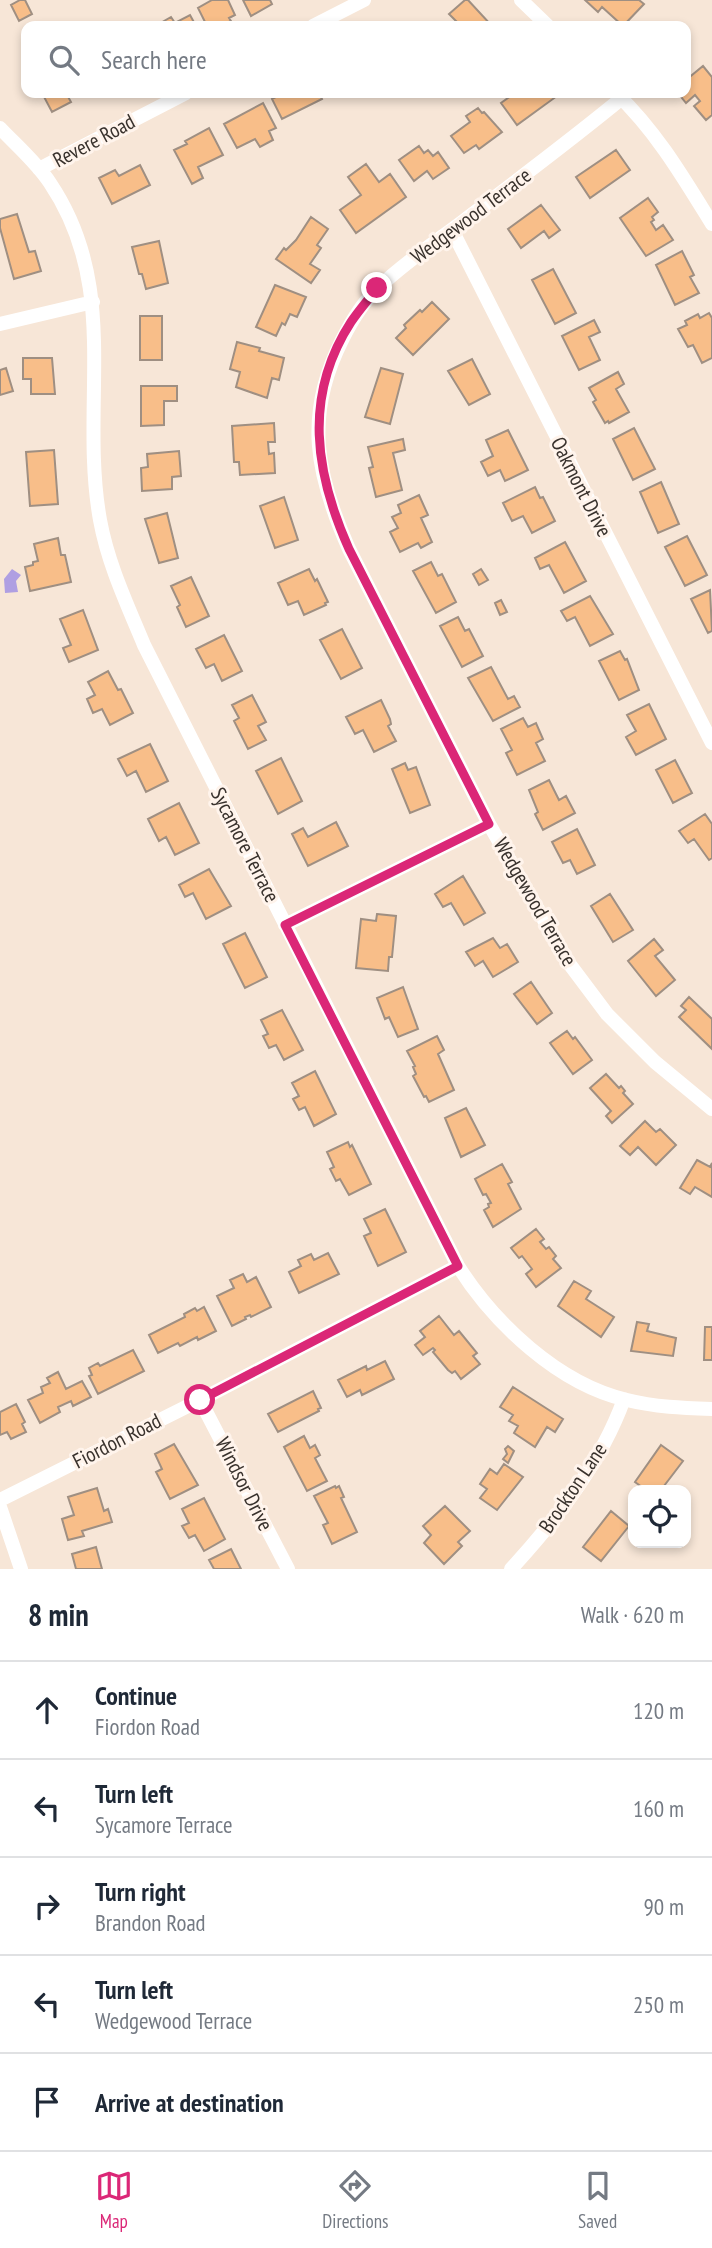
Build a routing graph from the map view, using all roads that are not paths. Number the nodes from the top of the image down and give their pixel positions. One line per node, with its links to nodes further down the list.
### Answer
1 (364, 0): 3 (street)
2 (521, 0): 4 (street)
3 (323, 21)
4 (543, 21)
5 (176, 98): 9 (street, Revere Road)
6 (616, 98): 11 (street, Wedgewood Terrace)
7 (622, 98): 10 (street)
8 (0, 128): 9 (street, Sycamore Terrace)
9 (39, 169): 12 (street, Sycamore Terrace)
10 (712, 223)
11 (452, 230): 14 (street, Oakmont Drive); 15 (street, Wedgewood Terrace)
12 (93, 302): 13 (street); 16 (street, Sycamore Terrace)
13 (0, 324)
14 (712, 743)
15 (489, 824): 16 (street); 17 (street, Wedgewood Terrace)
16 (285, 925): 18 (street, Sycamore Terrace)
17 (712, 1109)
18 (458, 1266): 19 (street, Sycamore Terrace); 20 (street, Fiordon Road)
19 (624, 1399): 21 (street, Sycamore Terrace); 26 (street, Brockton Lane)
20 (200, 1400): 22 (street, Fiordon Road); 25 (street, Windsor Drive)
21 (712, 1409)
22 (0, 1500)
23 (0, 1507): 24 (street)
24 (21, 1569)
25 (288, 1569)
26 (510, 1569)

